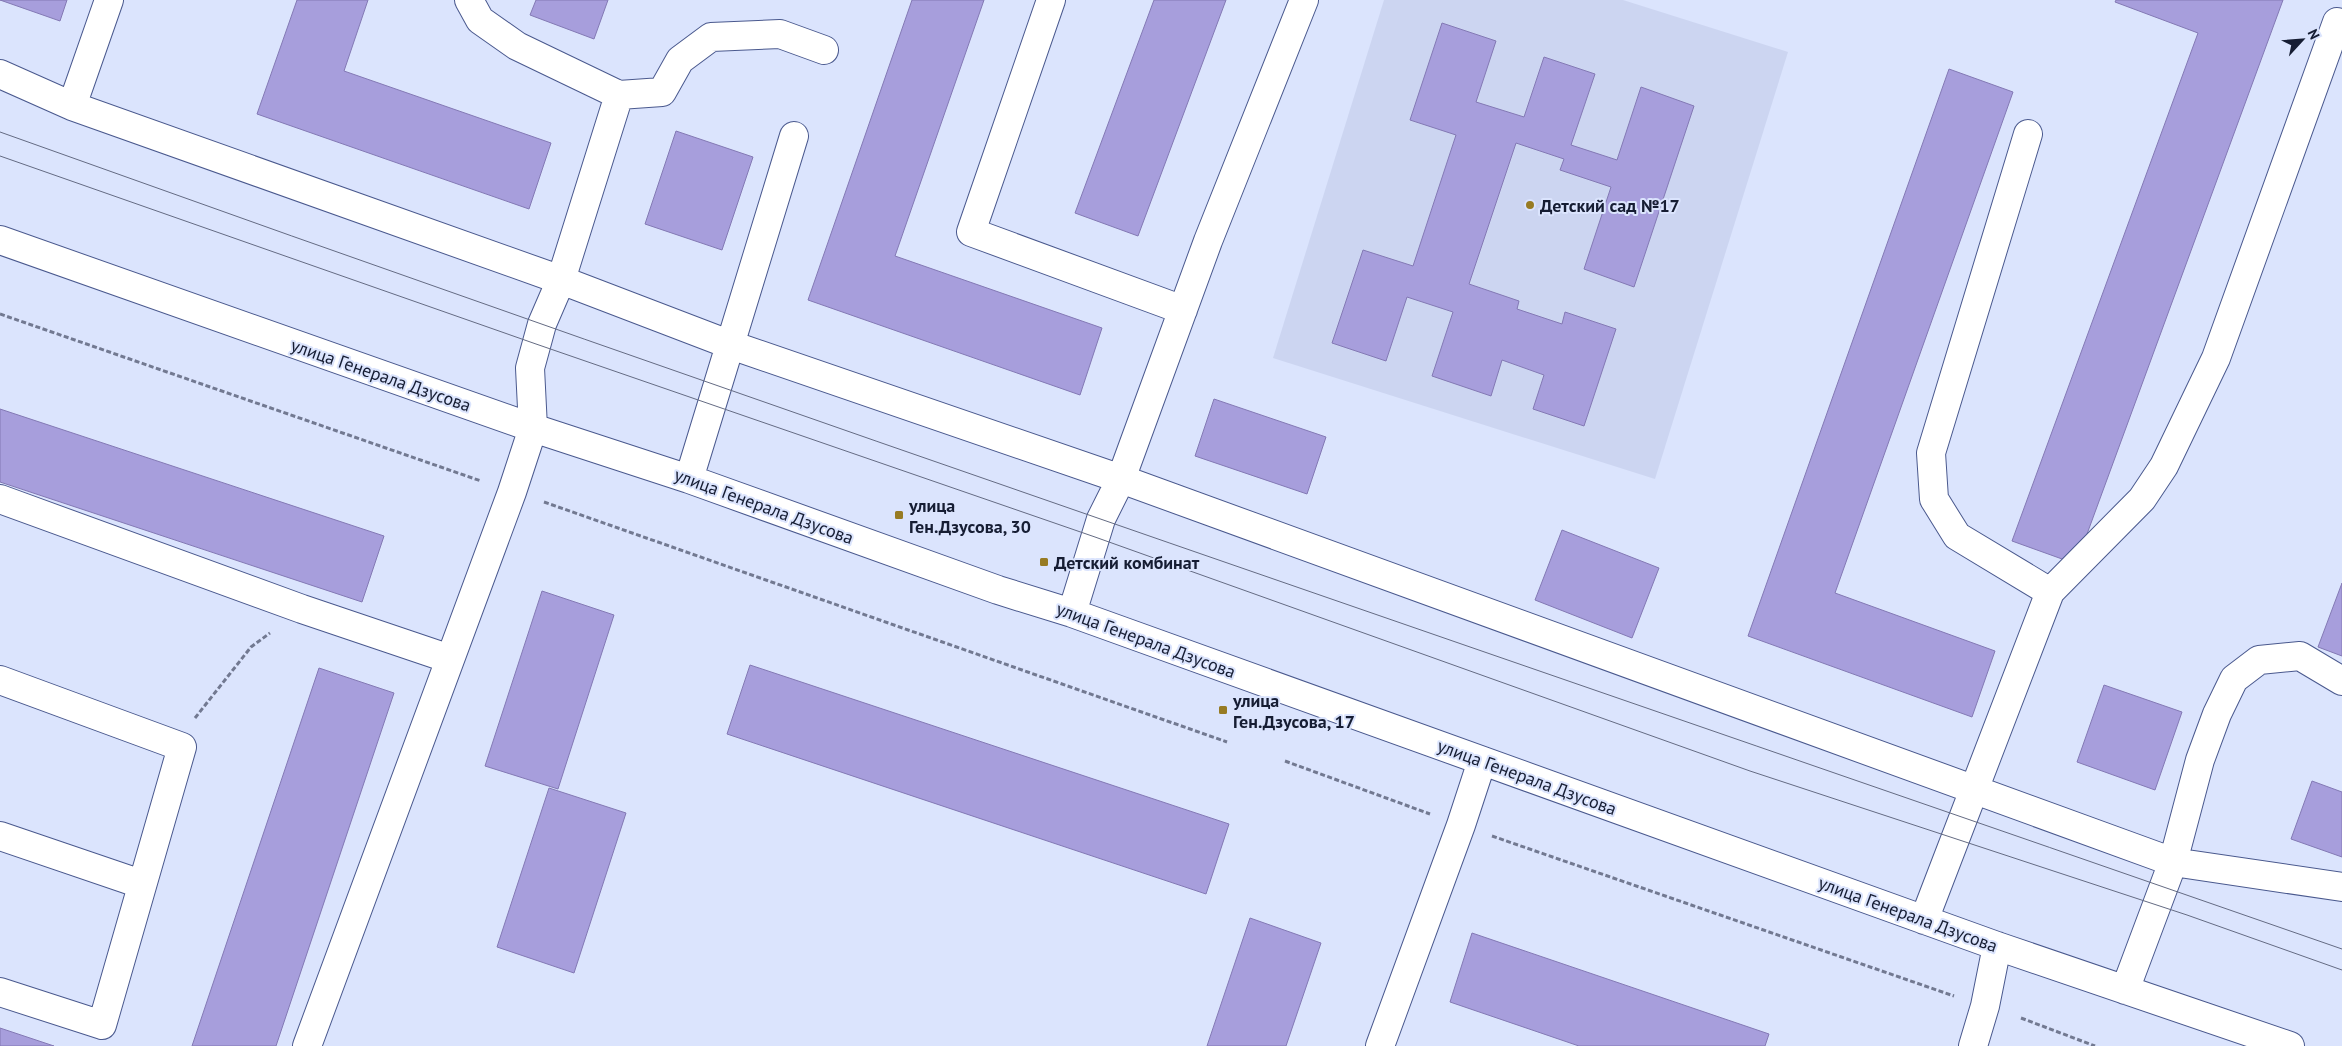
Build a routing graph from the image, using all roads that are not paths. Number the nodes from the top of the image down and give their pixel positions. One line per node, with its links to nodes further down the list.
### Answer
1 (109, 0): 9 (street)
2 (469, 0): 8 (street)
3 (1051, 0): 14 (street)
4 (1304, 0): 14 (street)
5 (2338, 22): 20 (street)
6 (824, 50): 8 (street)
7 (0, 74): 9 (street)
8 (619, 95): 13 (street)
9 (72, 106): 13 (street)
10 (2028, 134): 20 (street)
11 (794, 136): 15 (street)
12 (0, 240): 16 (street, улица Генерала Дзусова)
13 (561, 280): 15 (street); 16 (street)
14 (1183, 310): 18 (street)
15 (731, 345): 17 (street); 18 (street)
16 (533, 428): 17 (street, улица Генерала Дзусова); 22 (street)
17 (689, 479): 21 (street, улица Генерала Дзусова)
18 (1121, 479): 21 (street); 26 (street)
19 (0, 499): 22 (street)
20 (2050, 592): 26 (street)
21 (1072, 613): 25 (street, улица Генерала Дзусова)
22 (450, 659): 35 (street)
23 (0, 680): 29 (street)
24 (2342, 681): 28 (street)
25 (1482, 761): 31 (street, улица Генерала Дзусова); 36 (street)
26 (1974, 791): 28 (street); 31 (street)
27 (0, 836): 29 (street)
28 (2173, 862): 30 (street); 33 (street)
29 (141, 884): 34 (street)
30 (2342, 887)
31 (1924, 920): 32 (street, улица Генерала Дзусова)
32 (1997, 946): 33 (street, улица Генерала Дзусова); 37 (street)
33 (2125, 990): 38 (street, улица Генерала Дзусова)
34 (0, 992)
35 (308, 1046)
36 (1380, 1046)
37 (1973, 1046)
38 (2290, 1046)

